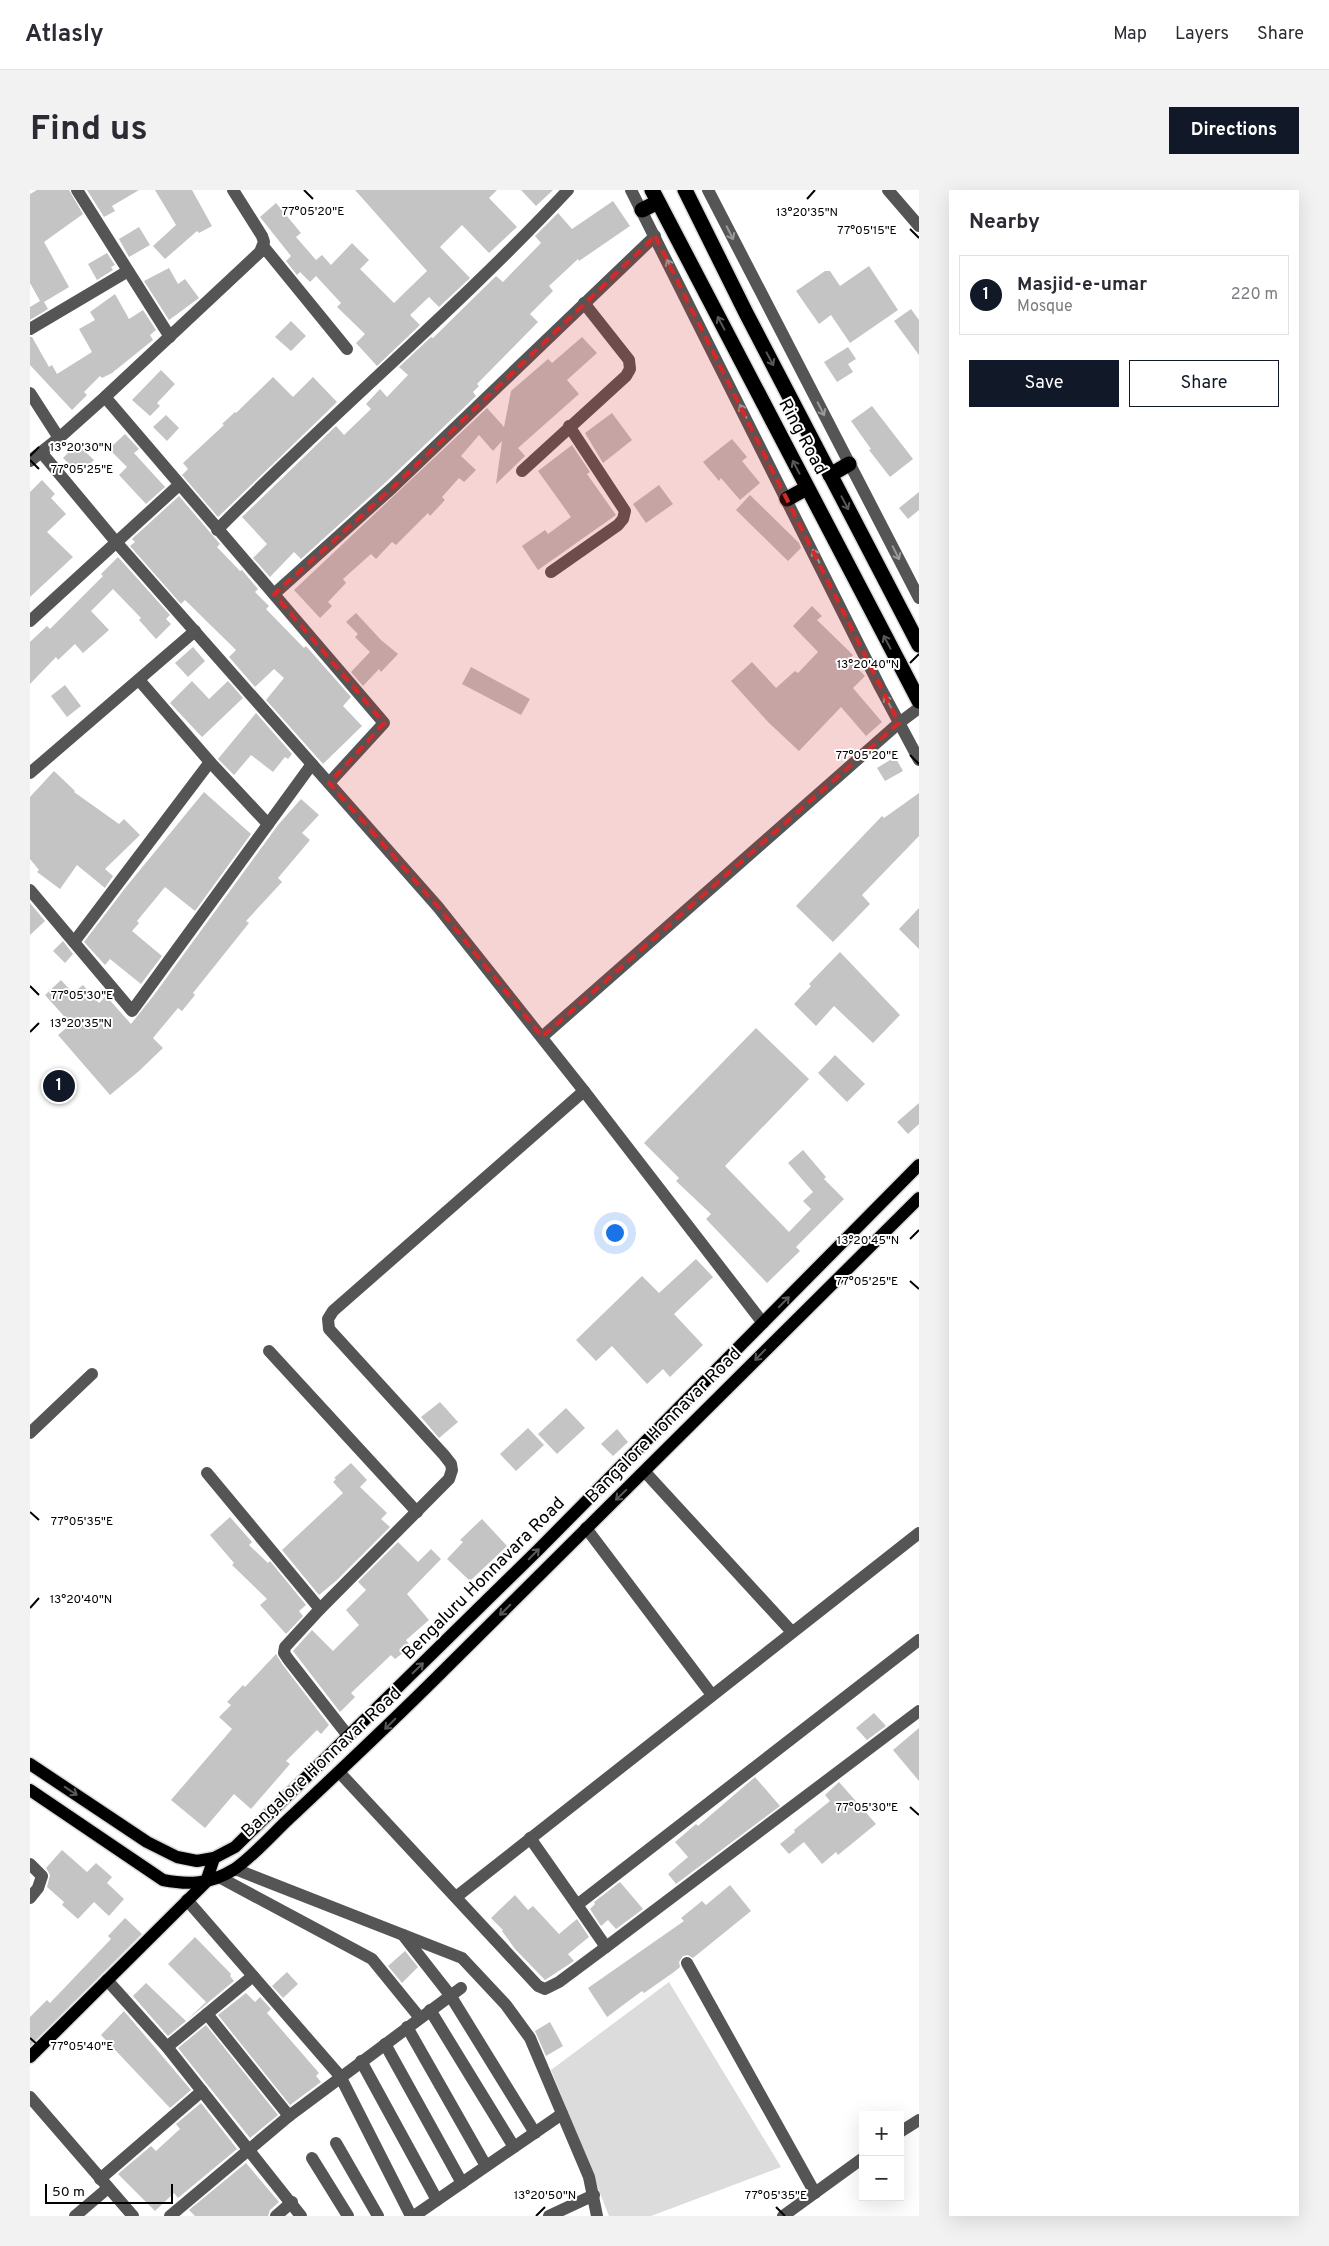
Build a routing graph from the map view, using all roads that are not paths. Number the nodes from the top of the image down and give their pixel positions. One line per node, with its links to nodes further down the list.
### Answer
1 (77, 190): 14 (street)
2 (233, 190): 13 (street)
3 (568, 190): 31 (street)
4 (631, 190): 10 (street)
5 (685, 190): 9 (highway, Ring Road)
6 (888, 190): 11 (street)
7 (711, 192): 9 (street); 25 (street, one-way to 25)
8 (655, 196): 10 (highway); 29 (highway, Ring Road, one-way to 8)
9 (694, 209): 27 (highway, Ring Road, one-way to 27)
10 (642, 210): 12 (street)
11 (919, 226)
12 (655, 236): 15 (street); 30 (street, one-way to 12)
13 (263, 246): 17 (street); 18 (street)
14 (128, 271): 16 (street); 17 (street)
15 (584, 303): 21 (street); 34 (street)
16 (30, 329)
17 (170, 336): 20 (street)
18 (347, 349)
19 (30, 393): 22 (street)
20 (104, 397): 22 (street); 28 (street)
21 (569, 426): 26 (street); 33 (street)
22 (60, 438): 23 (street)
23 (40, 452): 24 (street); 32 (street)
24 (30, 461)
25 (849, 464): 27 (highway); 35 (street, one-way to 35)
26 (522, 471)
27 (830, 475): 38 (highway, Ring Road, one-way to 38)
28 (179, 485): 31 (street); 32 (street)
29 (807, 488): 30 (highway); 40 (highway, Ring Road, one-way to 29)
30 (787, 499): 42 (street, one-way to 30)
31 (217, 530): 34 (street)
32 (116, 542): 36 (street); 37 (street)
33 (551, 572)
34 (274, 594): 47 (street)
35 (919, 598)
36 (30, 622)
37 (195, 631): 39 (street); 45 (street)
38 (918, 641)
39 (139, 680): 44 (street); 46 (street)
40 (919, 701)
41 (919, 708): 42 (street)
42 (899, 723): 43 (street); 51 (street)
43 (919, 760)
44 (210, 762): 48 (street); 50 (street)
45 (312, 764): 47 (street); 48 (street)
46 (30, 773)
47 (329, 783): 51 (street)
48 (268, 824): 50 (street)
49 (30, 890): 50 (street)
50 (74, 942)
51 (542, 1037): 52 (street)
52 (584, 1090): 55 (street); 61 (street)
53 (919, 1165): 55 (main road, Bengaluru Honnavara Road, one-way to 53)
54 (919, 1198): 59 (main road, Bangalore Honnavar Road, one-way to 59)
55 (763, 1323): 69 (main road, Bengaluru Honnavara Road, one-way to 55)
56 (269, 1351): 61 (street)
57 (92, 1374): 58 (street)
58 (30, 1433)
59 (645, 1472): 62 (main road, Bangalore Honnavar Road, one-way to 62); 65 (street)
60 (207, 1473): 64 (street)
61 (417, 1512): 64 (street)
62 (586, 1528): 67 (street); 71 (main road, Bangalore Honnavar Road, one-way to 71)
63 (919, 1533): 65 (street)
64 (320, 1609): 69 (street)
65 (792, 1632): 67 (street)
66 (919, 1640): 82 (street)
67 (712, 1695): 73 (street)
68 (919, 1711): 84 (street)
69 (349, 1736): 74 (main road, Bengaluru Honnavara Road)
70 (30, 1764): 74 (main road, Bengaluru Honnavara Road, one-way to 74)
71 (340, 1773): 76 (main road, Bangalore Honnavar Road); 79 (street)
72 (30, 1790): 78 (main road, Bangalore Honnavar Road)
73 (530, 1838): 79 (street); 82 (street)
74 (214, 1858): 78 (main road)
75 (30, 1864): 80 (street)
76 (235, 1868): 77 (main road, Bangalore Honnavar Road); 83 (street)
77 (218, 1877): 78 (main road, Bangalore Honnavar Road); 91 (street)
78 (206, 1882): 81 (main road)
79 (456, 1897): 84 (street)
80 (30, 1898)
81 (187, 1900): 86 (street); 87 (main road)
82 (577, 1905): 84 (street)
83 (403, 1935): 89 (street); 100 (street)
84 (606, 1947)
85 (687, 1963): 113 (street)
86 (252, 1976): 90 (street); 97 (street)
87 (107, 1980): 94 (street); 95 (main road)
88 (461, 1988): 89 (street)
89 (450, 1995): 91 (street); 104 (street)
90 (206, 2014): 94 (street); 101 (street)
91 (425, 2014): 92 (street); 106 (street)
92 (406, 2027): 93 (street); 110 (street)
93 (385, 2044): 96 (street); 112 (street)
94 (167, 2047): 98 (street)
95 (30, 2057)
96 (361, 2061): 97 (street); 115 (street)
97 (340, 2076): 101 (street); 124 (street)
98 (202, 2091): 107 (street); 111 (street)
99 (30, 2097): 111 (street)
100 (562, 2114): 104 (street); 114 (street)
101 (289, 2116): 107 (street)
102 (919, 2120): 103 (street)
103 (904, 2129)
104 (535, 2133): 106 (street)
105 (336, 2143): 123 (street)
106 (514, 2147): 110 (street)
107 (248, 2149): 116 (street); 119 (street)
108 (312, 2158): 122 (street)
109 (859, 2161): 113 (street)
110 (486, 2166): 112 (street)
111 (104, 2183): 117 (street); 118 (street)
112 (462, 2183): 115 (street)
113 (815, 2193): 127 (street)
114 (594, 2194): 125 (street); 126 (street)
115 (437, 2200): 124 (street)
116 (292, 2202): 120 (street); 121 (street)
117 (75, 2216)
118 (132, 2216)
119 (170, 2216)
120 (276, 2216)
121 (301, 2216)
122 (348, 2216)
123 (378, 2216)
124 (412, 2216)
125 (549, 2216)
126 (597, 2216)
127 (783, 2216)

